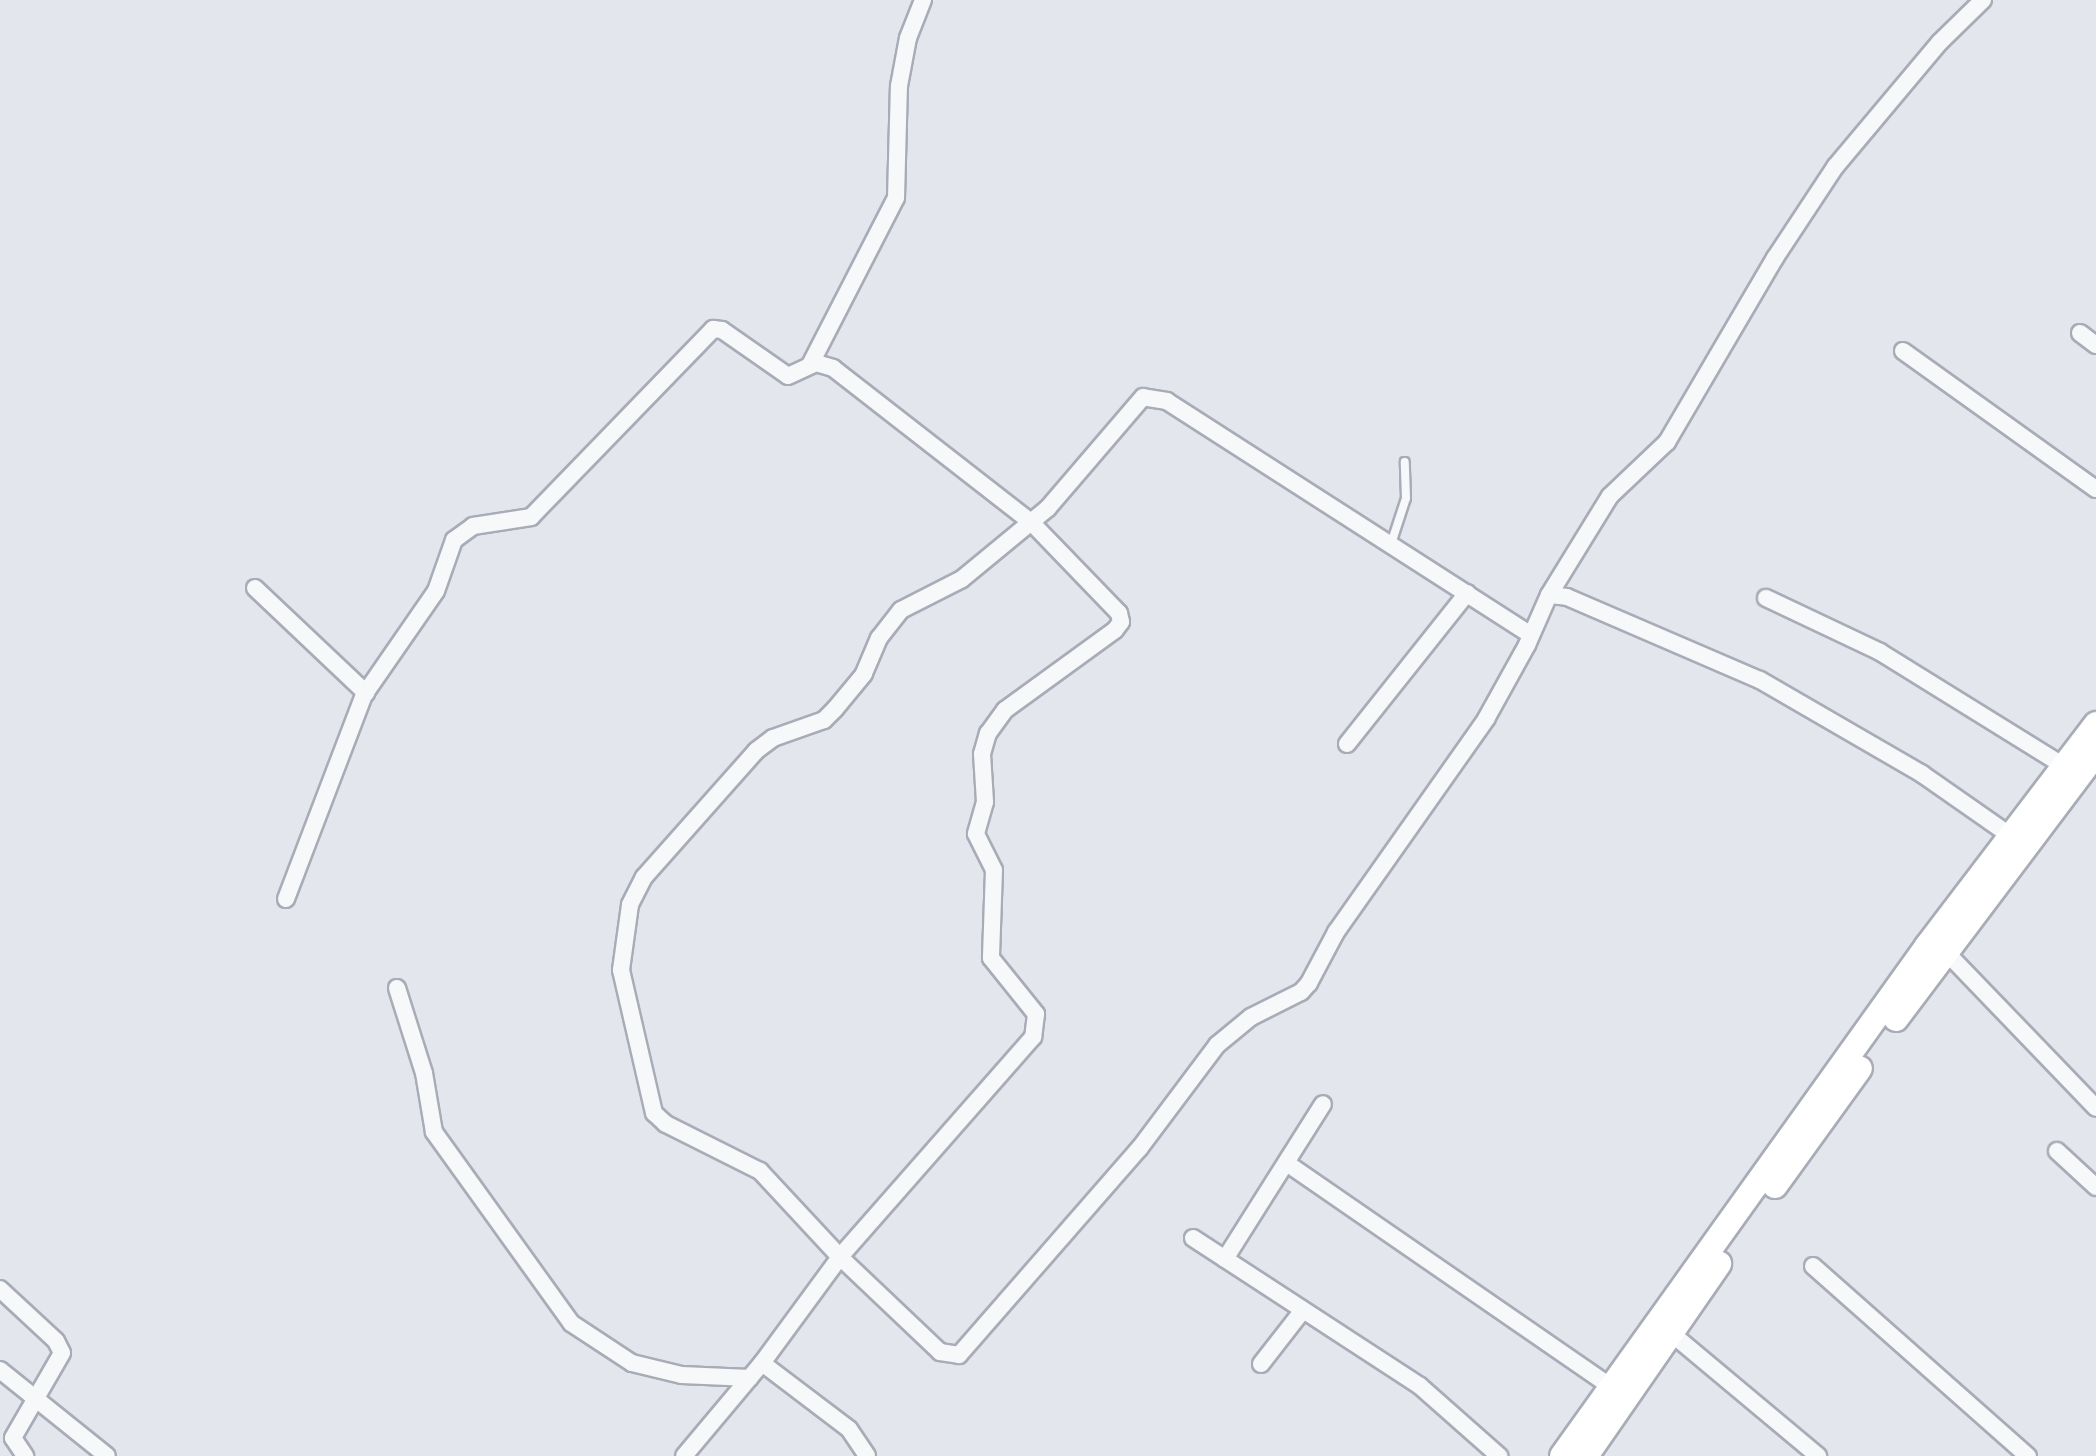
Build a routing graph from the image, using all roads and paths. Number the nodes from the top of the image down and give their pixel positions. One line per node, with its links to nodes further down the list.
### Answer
1 (923, 0): 6 (street)
2 (1983, 0): 13 (street)
3 (2080, 333): 4 (street)
4 (2096, 345)
5 (1903, 351): 8 (street)
6 (810, 365): 9 (street); 16 (street)
7 (1405, 462): 10 (lane)
8 (2096, 489)
9 (1031, 522): 10 (street); 31 (street); 31 (street)
10 (1391, 544): 12 (street)
11 (255, 589): 16 (street)
12 (1467, 593): 15 (street); 18 (street)
13 (1549, 595): 15 (street); 21 (street)
14 (1766, 598): 20 (street)
15 (1531, 635): 31 (street)
16 (366, 693): 22 (street)
17 (2096, 724): 20 (main road)
18 (1347, 744)
19 (2096, 754): 23 (main road)
20 (2064, 766): 21 (main road)
21 (2011, 836): 41 (main road)
22 (286, 899)
23 (1946, 952): 26 (street); 36 (main road)
24 (397, 988): 40 (street)
25 (1323, 1104): 28 (street)
26 (2096, 1108)
27 (2057, 1151): 29 (street)
28 (1288, 1164): 32 (street); 41 (street)
29 (2096, 1187)
30 (1193, 1238): 32 (street)
31 (840, 1257): 37 (street)
32 (1225, 1259): 35 (street)
33 (1814, 1266): 51 (street)
34 (0, 1289): 42 (street)
35 (1303, 1310): 38 (street); 47 (street)
36 (1671, 1333): 49 (main road); 50 (street)
37 (762, 1363): 40 (street); 46 (street)
38 (1261, 1364)
39 (0, 1370): 42 (street)
40 (750, 1378): 45 (street)
41 (1611, 1386): 48 (main road)
42 (37, 1401): 43 (street); 44 (street)
43 (25, 1456)
44 (107, 1456)
45 (684, 1456)
46 (867, 1456)
47 (1499, 1456)
48 (1562, 1456)
49 (1586, 1456)
50 (1818, 1456)
51 (2028, 1456)

